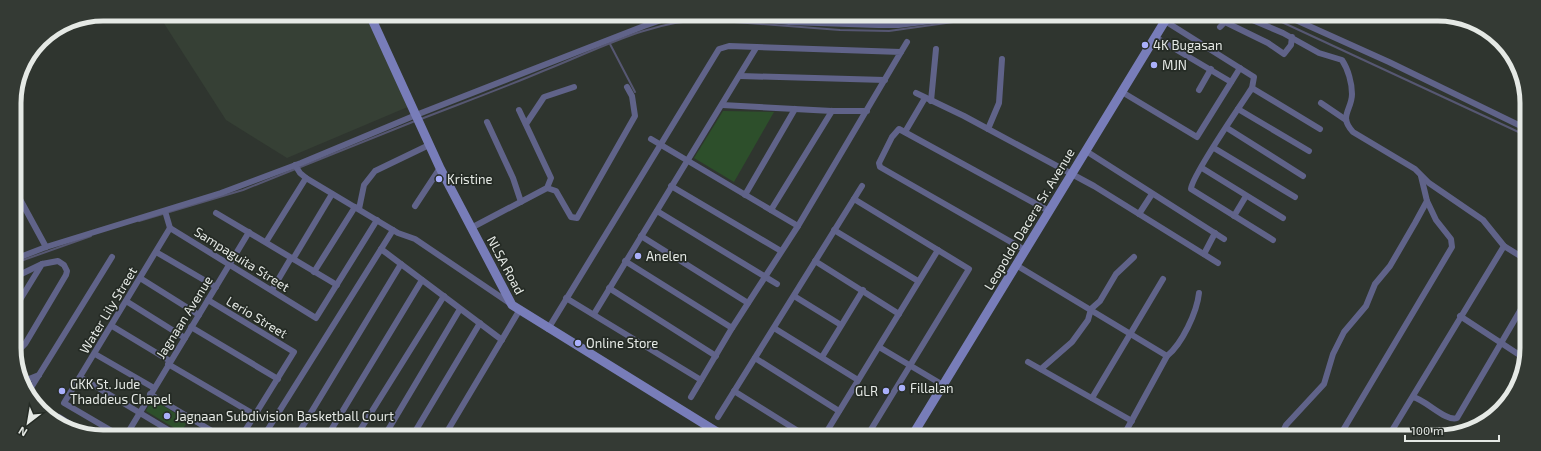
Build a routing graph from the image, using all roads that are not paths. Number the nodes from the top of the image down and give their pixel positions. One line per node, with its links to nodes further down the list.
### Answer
1 (373, 21): 37 (main road, NLSA Road)
2 (660, 21): 37 (street)
3 (781, 21): 4 (street)
4 (917, 21)
5 (1165, 21): 10 (main road, Leopoldo Dacera Sr. Avenue)
6 (1169, 21): 17 (street)
7 (1255, 21): 11 (street)
8 (1298, 21): 41 (street)
9 (1220, 27): 11 (street)
10 (1155, 37): 18 (street); 26 (main road, Leopoldo Dacera Sr. Avenue)
11 (1292, 37): 38 (street)
12 (907, 42): 15 (street)
13 (756, 48): 15 (street); 19 (street); 48 (street)
14 (936, 49): 29 (street)
15 (901, 52): 20 (street)
16 (1002, 59): 43 (street)
17 (1240, 68): 21 (street); 24 (street)
18 (1211, 69): 21 (street); 25 (street)
19 (740, 76): 20 (street); 31 (street)
20 (885, 80): 36 (street)
21 (1231, 82): 26 (street)
22 (574, 87): 40 (street)
23 (626, 87): 62 (street)
24 (1252, 88): 33 (street); 44 (street)
25 (1199, 90)
26 (1122, 92): 50 (main road, Leopoldo Dacera Sr. Avenue)
27 (916, 93): 28 (street)
28 (925, 98): 29 (street); 45 (street)
29 (931, 101): 43 (street)
30 (1321, 103): 38 (street)
31 (722, 105): 32 (street); 52 (street)
32 (795, 109): 35 (street); 65 (street)
33 (1238, 109): 42 (street); 51 (street)
34 (519, 110): 40 (street)
35 (832, 111): 36 (street); 74 (street)
36 (867, 111): 83 (street)
37 (418, 118): 47 (main road, NLSA Road); 55 (street)
38 (1346, 120): 58 (street)
39 (487, 122): 71 (street)
40 (526, 124): 62 (street)
41 (1520, 126)
42 (1226, 128): 49 (street); 57 (street)
43 (988, 129): 56 (street)
44 (1320, 129)
45 (905, 132): 77 (street); 98 (street)
46 (651, 140): 48 (street)
47 (429, 144): 53 (main road, NLSA Road); 73 (street)
48 (660, 145): 52 (street); 131 (street)
49 (1214, 148): 54 (street); 67 (street)
50 (1086, 151): 56 (main road, Leopoldo Dacera Sr. Avenue); 64 (street)
51 (1308, 151)
52 (687, 161): 60 (street); 65 (street)
53 (440, 168): 72 (street); 85 (main road, NLSA Road)
54 (1202, 168): 66 (street); 80 (street)
55 (297, 169): 59 (street); 75 (street)
56 (1072, 174): 77 (main road, Leopoldo Dacera Sr. Avenue); 79 (street)
57 (1303, 176)
58 (1421, 176): 70 (street); 94 (street)
59 (306, 178): 63 (street); 93 (street)
60 (671, 186): 76 (street); 99 (street)
61 (862, 186): 68 (street)
62 (548, 188): 71 (street)
63 (332, 194): 73 (street); 106 (street)
64 (1152, 194): 79 (street); 89 (street)
65 (744, 195): 74 (street)
66 (1246, 196): 80 (street); 81 (street)
67 (1295, 197)
68 (854, 198): 87 (street); 97 (street)
69 (21, 201): 95 (street)
70 (1427, 201): 202 (street); 203 (street)
71 (521, 202): 85 (street)
72 (416, 206)
73 (357, 208): 82 (street); 114 (street)
74 (771, 210): 83 (street)
75 (165, 211): 84 (street); 95 (street)
76 (657, 211): 90 (street); 116 (street)
77 (1049, 211): 98 (main road, Leopoldo Dacera Sr. Avenue)
78 (216, 212): 88 (street)
79 (1139, 214): 101 (street)
80 (1234, 216): 92 (street)
81 (1283, 218)
82 (377, 220): 86 (street); 122 (street)
83 (798, 226): 99 (street)
84 (170, 228): 100 (street, Water Lily Street); 111 (street, Sampaguita Street)
85 (471, 228): 135 (main road, NLSA Road)
86 (393, 230): 96 (street); 135 (street)
87 (834, 230): 108 (street); 120 (street)
88 (249, 232): 93 (street); 111 (street, Jagnaan Avenue)
89 (1215, 233): 91 (street); 101 (street)
90 (641, 236): 107 (street); 134 (street)
91 (1224, 239)
92 (1273, 240)
93 (266, 242): 106 (street)
94 (1504, 246): 102 (street); 142 (street)
95 (46, 247): 103 (street)
96 (381, 249): 112 (street); 189 (street)
97 (938, 250): 120 (street); 164 (street)
98 (1025, 250): 113 (main road, Leopoldo Dacera Sr. Avenue)
99 (781, 251): 116 (street)
100 (156, 252): 117 (street, Water Lily Street); 123 (street)
101 (1204, 254): 109 (street)
102 (1520, 256)
103 (21, 257)
104 (112, 257): 166 (street)
105 (1134, 257): 137 (street)
106 (292, 258): 114 (street); 125 (street)
107 (625, 261): 124 (street); 147 (street)
108 (815, 261): 126 (street); 129 (street)
109 (1218, 262)
110 (42, 264): 115 (street); 130 (street); 155 (street)
111 (230, 264): 123 (street, Jagnaan Avenue); 125 (street, Sampaguita Street)
112 (401, 264): 119 (street); 190 (street)
113 (1016, 265): 137 (street); 172 (main road, Leopoldo Dacera Sr. Avenue)
114 (314, 272): 122 (street)
115 (21, 274)
116 (766, 277): 121 (street); 134 (street)
117 (140, 278): 133 (street, Water Lily Street); 139 (street)
118 (1163, 279): 150 (street)
119 (422, 280): 128 (street); 191 (street)
120 (918, 281): 141 (street)
121 (777, 284)
122 (337, 285): 125 (street, Sampaguita Street)
123 (216, 287): 132 (street, Jagnaan Avenue)
124 (609, 288): 140 (street); 158 (street)
125 (272, 290)
126 (863, 290): 141 (street); 144 (street)
127 (1199, 293): 159 (street)
128 (444, 296): 136 (street); 192 (street)
129 (794, 296): 144 (street); 148 (street)
130 (21, 298)
131 (566, 298): 140 (street); 149 (street)
132 (208, 300): 139 (street, Jagnaan Avenue); 168 (street, Lerio Street)
133 (126, 301): 145 (street, Water Lily Street); 151 (street)
134 (748, 303): 147 (street)
135 (516, 308): 149 (main road, NLSA Road); 152 (street)
136 (460, 309): 143 (street); 193 (street)
137 (1091, 309): 150 (street); 165 (street)
138 (1520, 311): 153 (street)
139 (199, 314): 146 (street, Jagnaan Avenue)
140 (594, 314): 170 (street)
141 (898, 314): 154 (street)
142 (1460, 316): 153 (street); 177 (street)
143 (480, 323): 152 (street); 194 (street)
144 (841, 325): 160 (street)
145 (112, 326): 156 (street, Water Lily Street); 162 (street)
146 (191, 328): 151 (street, Jagnaan Avenue); 168 (street)
147 (732, 328): 158 (street)
148 (774, 328): 160 (street); 161 (street)
149 (548, 329): 196 (main road, NLSA Road)
150 (1129, 334): 159 (street); 178 (street)
151 (185, 338): 162 (street, Jagnaan Avenue)
152 (502, 340): 195 (street)
153 (1503, 342): 157 (street); 177 (street)
154 (878, 347): 164 (street); 171 (street)
155 (21, 348)
156 (95, 354): 167 (street, Water Lily Street); 174 (street)
157 (1519, 355)
158 (716, 356): 170 (street)
159 (1167, 356): 183 (street)
160 (822, 357): 171 (street)
161 (755, 358): 175 (street); 179 (street)
162 (169, 362): 174 (street, Jagnaan Avenue); 181 (street)
163 (1028, 362): 165 (street)
164 (910, 365): 172 (street); 199 (street)
165 (1041, 369): 178 (street)
166 (39, 376): 169 (street); 173 (street)
167 (80, 377): 180 (street); 184 (street, Water Lily Street)
168 (278, 379): 181 (street)
169 (27, 380)
170 (701, 380): 176 (street)
171 (858, 380): 179 (street)
172 (943, 385): 200 (main road, Leopoldo Dacera Sr. Avenue)
173 (31, 388)
174 (152, 391): 180 (street, Jagnaan Avenue); 187 (street)
175 (734, 391): 182 (street); 197 (street)
176 (691, 397)
177 (1413, 397): 204 (street)
178 (1092, 398): 183 (street)
179 (839, 411): 198 (street)
180 (139, 412): 185 (street, Jagnaan Avenue); 186 (street)
181 (255, 415): 188 (street)
182 (718, 417)
183 (1132, 421): 201 (street)
184 (110, 430)
185 (129, 430)
186 (168, 430)
187 (211, 430)
188 (246, 430)
189 (268, 430)
190 (300, 430)
191 (330, 430)
192 (360, 430)
193 (388, 430)
194 (416, 430)
195 (448, 430)
196 (714, 430)
197 (796, 430)
198 (828, 430)
199 (871, 430)
200 (916, 430)
201 (1127, 430)
202 (1284, 430)
203 (1343, 430)
204 (1392, 430)

